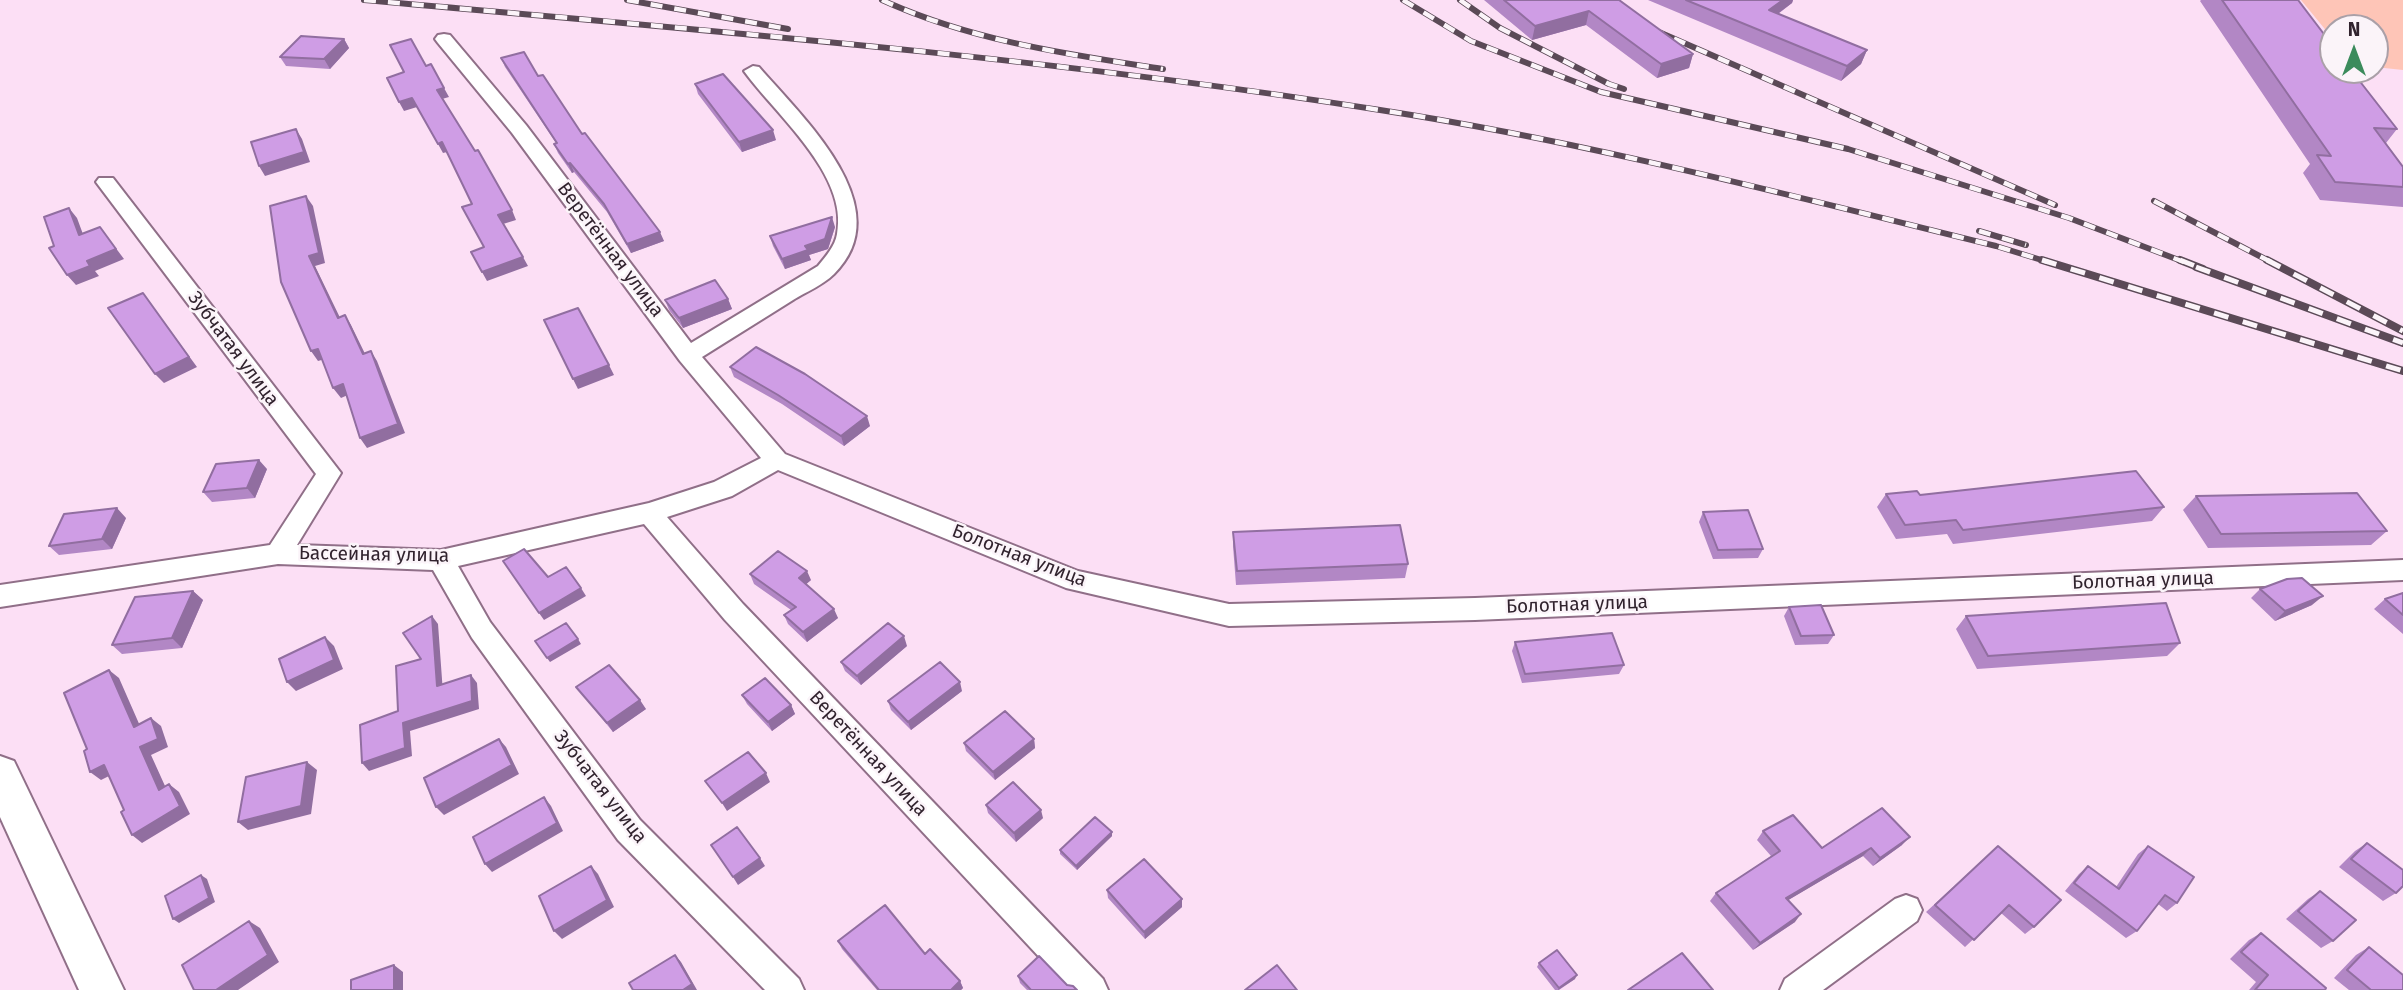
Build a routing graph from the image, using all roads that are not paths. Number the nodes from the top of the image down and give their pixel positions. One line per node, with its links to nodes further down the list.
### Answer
1 (444, 39): 4 (street, Веретённая улица)
2 (754, 71): 4 (street)
3 (106, 182): 7 (street, Зубчатая улица)
4 (688, 355): 5 (street, Веретённая улица)
5 (777, 460): 6 (street, Бассейная улица); 9 (street, Болотная улица)
6 (649, 513): 8 (street, Бассейная улица); 15 (street, Веретённая улица)
7 (278, 554): 8 (street, Бассейная улица); 10 (street, Бассейная улица)
8 (441, 560): 14 (street, Зубчатая улица)
9 (2403, 570)
10 (0, 596)
11 (0, 774): 13 (main road)
12 (1906, 910): 16 (street)
13 (102, 990)
14 (788, 990)
15 (1093, 990)
16 (1796, 990)

